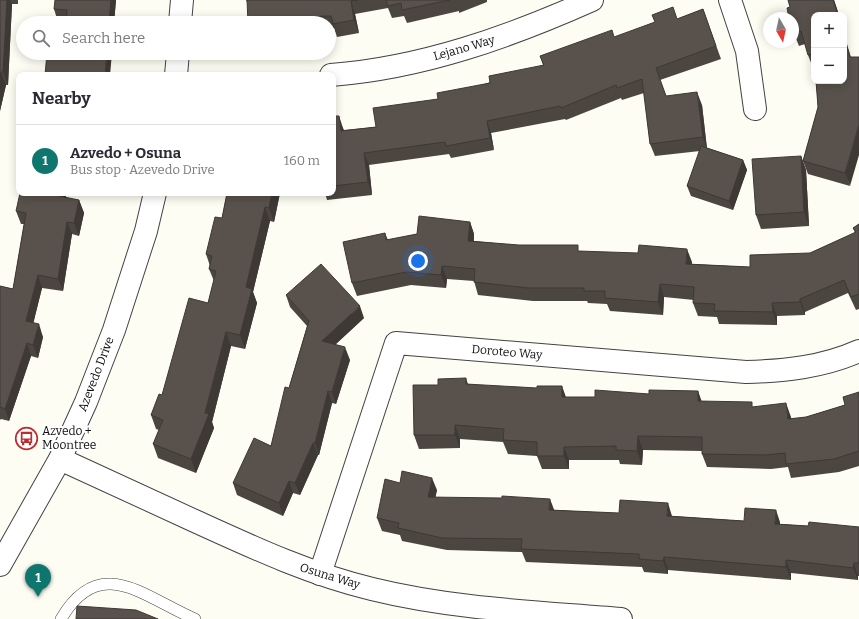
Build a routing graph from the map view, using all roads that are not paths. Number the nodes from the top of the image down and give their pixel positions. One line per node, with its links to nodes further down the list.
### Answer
1 (182, 0): 4 (street)
2 (592, 0): 7 (street, Lejano Way)
3 (730, 0): 8 (street)
4 (181, 16)
5 (177, 60): 6 (street)
6 (176, 72)
7 (336, 74)
8 (755, 109)
9 (154, 196): 11 (street, Azevedo Drive)
10 (859, 351): 13 (street, Doroteo Way)
11 (60, 459): 12 (street, Azevedo Drive); 13 (street, Osuna Way)
12 (0, 565)
13 (320, 574): 16 (street, Osuna Way)
14 (61, 619): 15 (lane)
15 (195, 619)
16 (620, 619)

